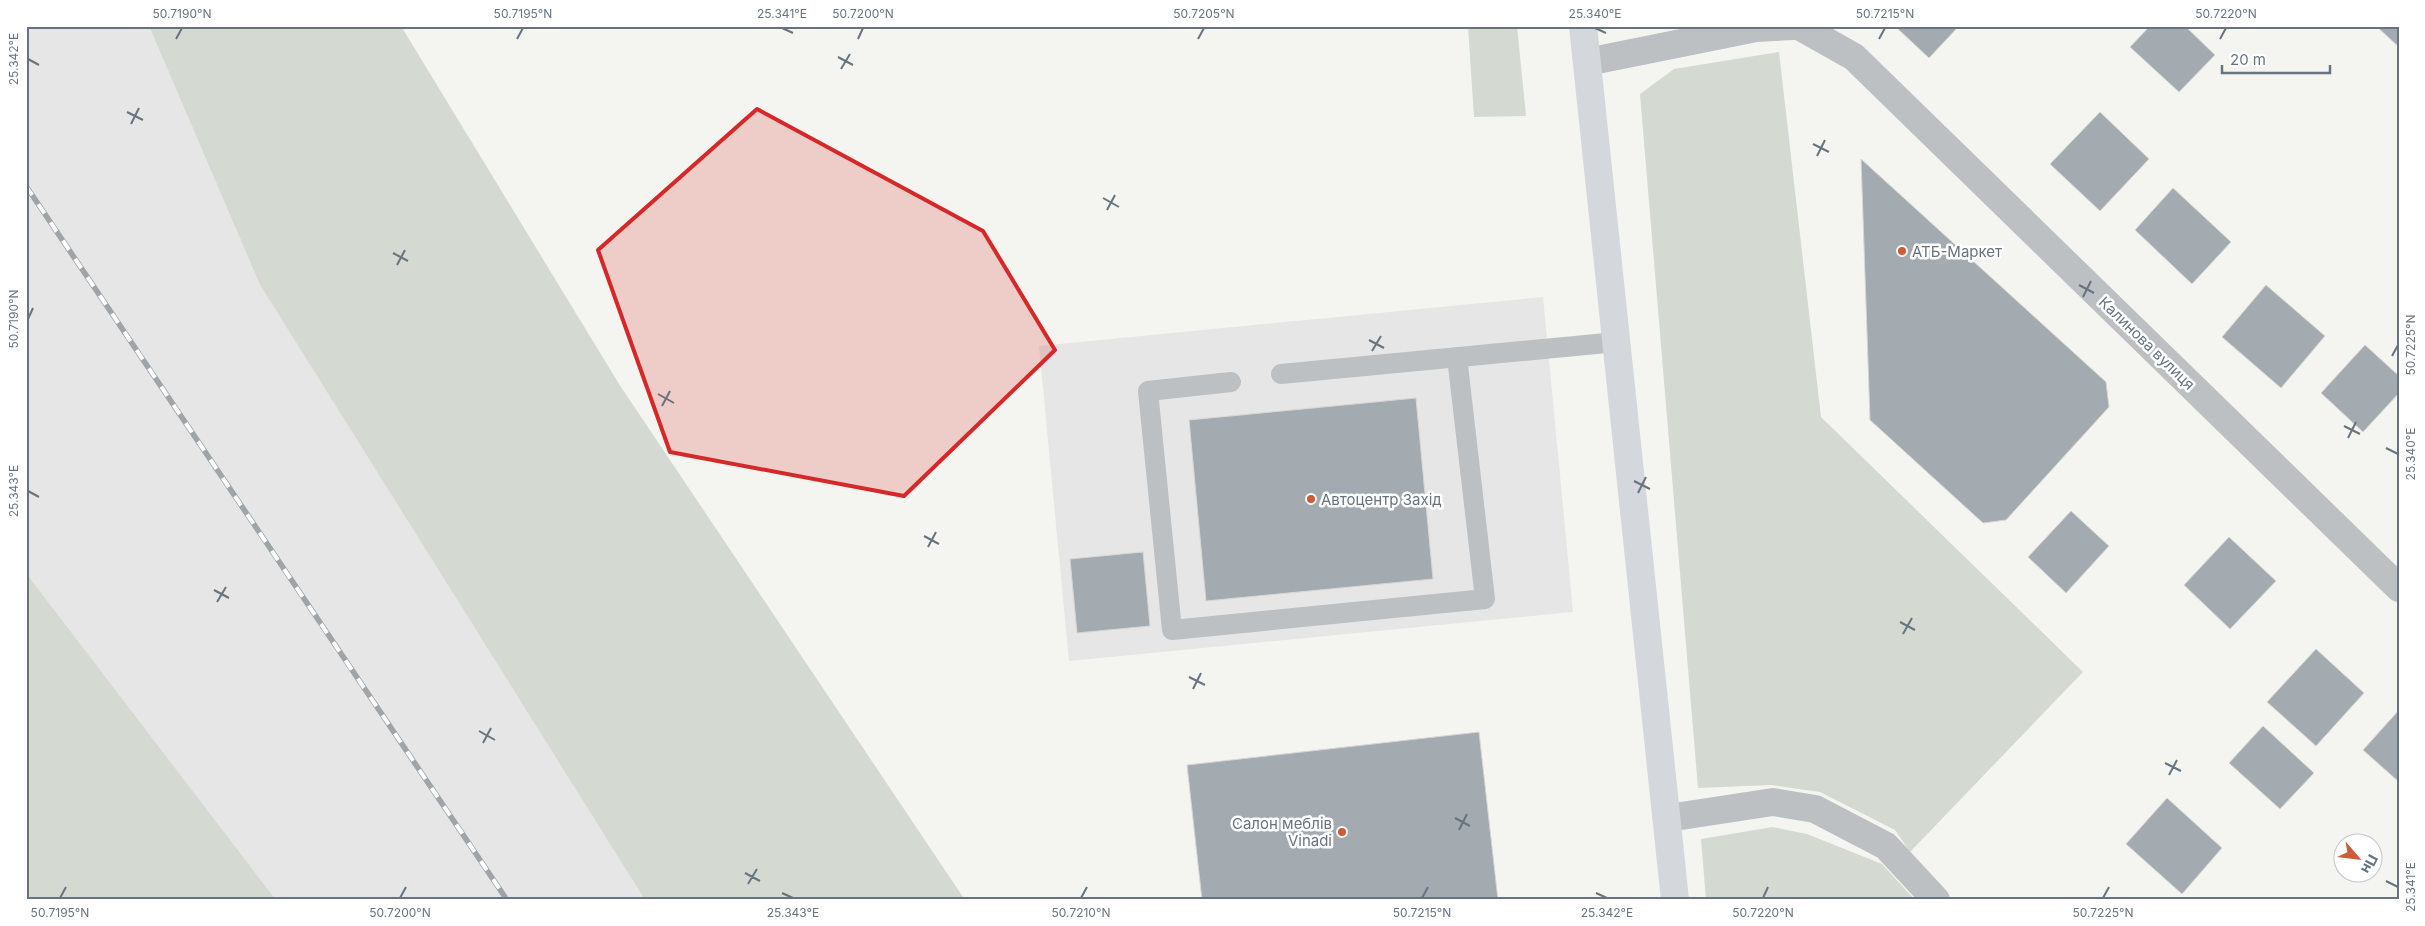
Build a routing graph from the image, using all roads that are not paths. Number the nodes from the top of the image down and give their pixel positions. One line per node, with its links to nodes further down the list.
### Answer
1 (1583, 26): 4 (main road)
2 (1793, 26): 4 (street)
3 (1799, 26): 9 (street, Калинова вулиця)
4 (1587, 62): 5 (main road)
5 (1617, 342): 6 (lane); 10 (main road)
6 (1458, 356): 7 (lane); 8 (lane)
7 (1282, 374)
8 (1231, 382)
9 (2399, 588)
10 (1668, 818): 11 (main road); 12 (street)
11 (1675, 900)
12 (1936, 900)

